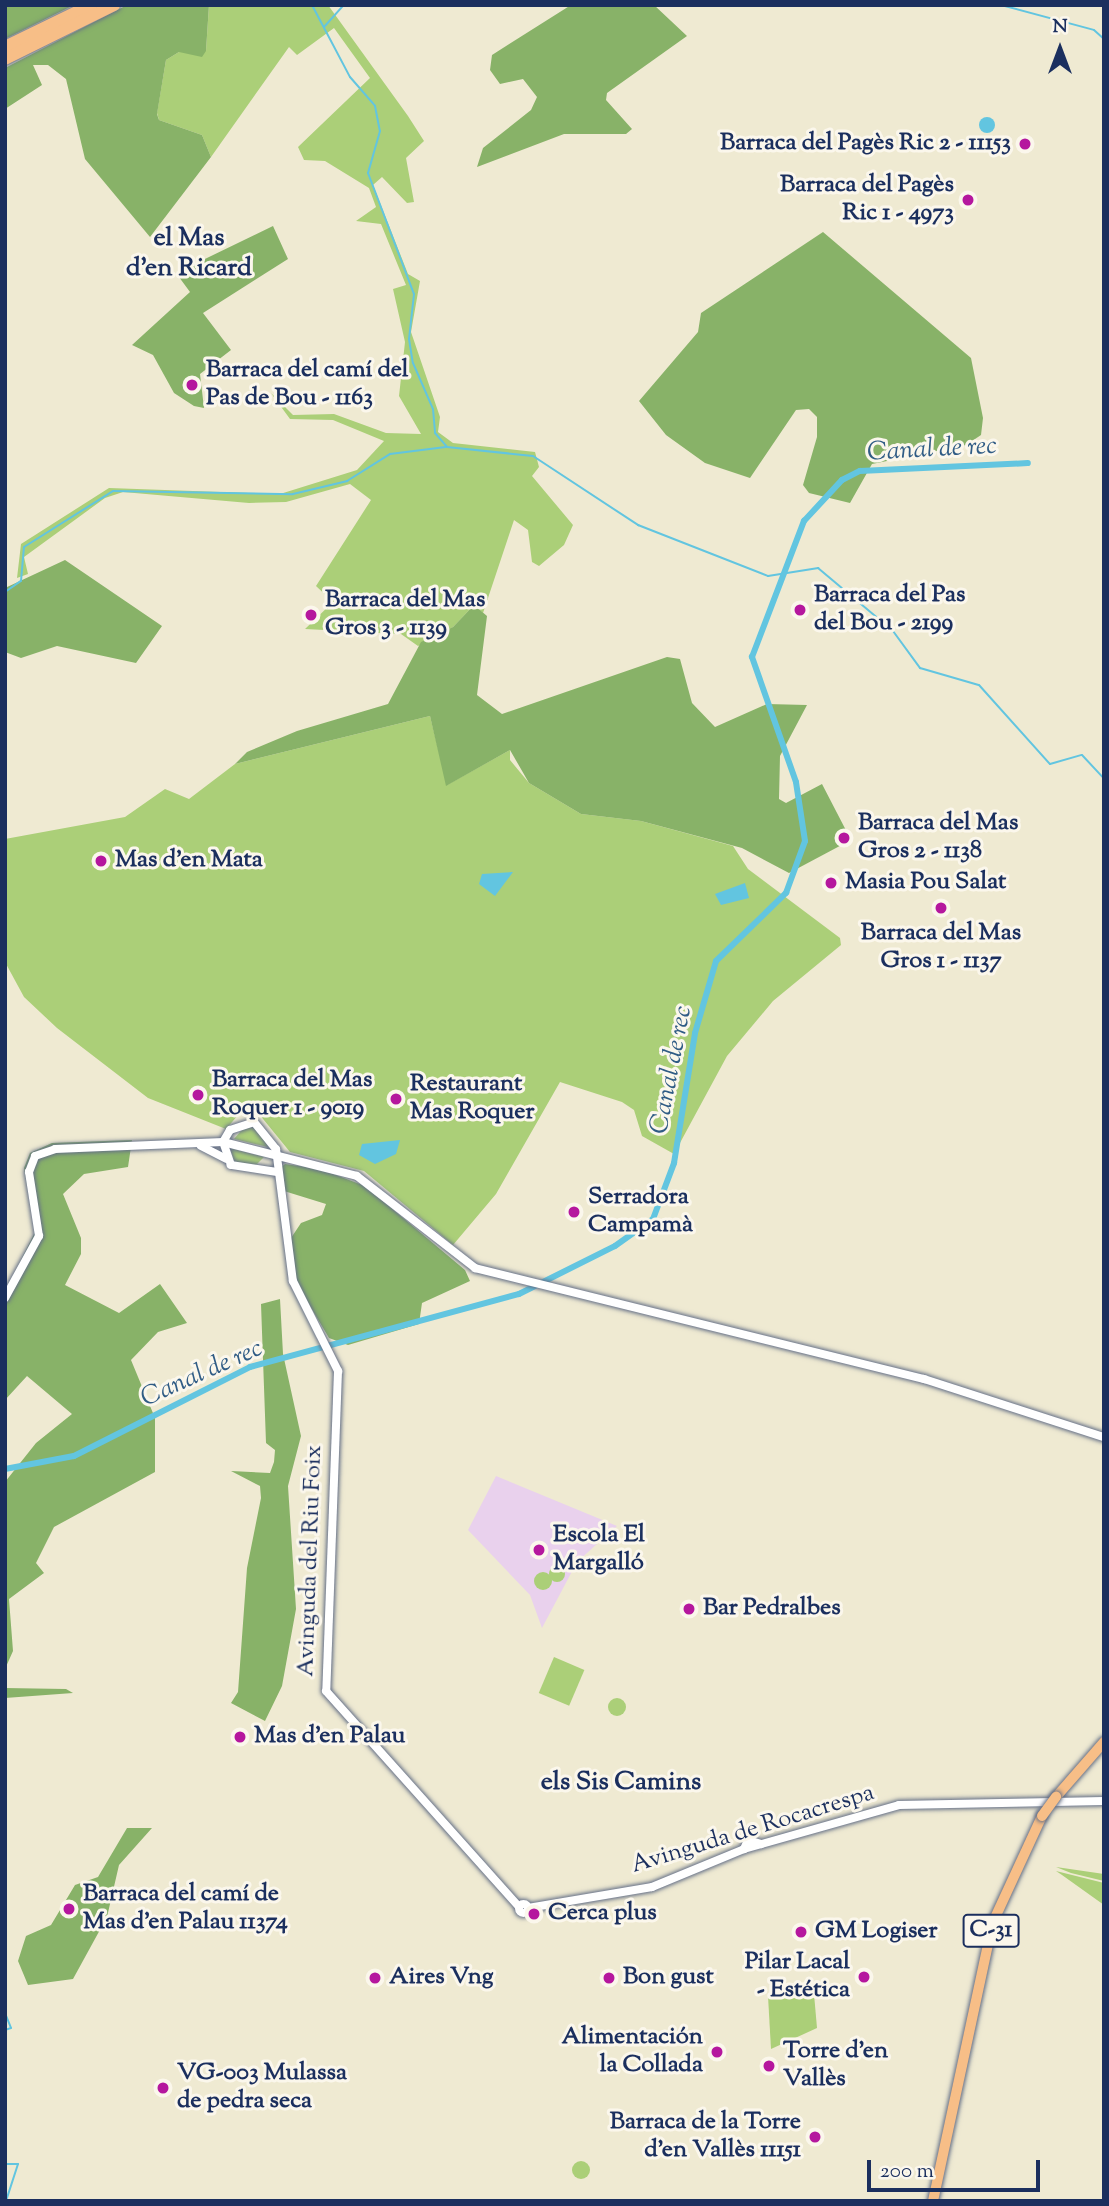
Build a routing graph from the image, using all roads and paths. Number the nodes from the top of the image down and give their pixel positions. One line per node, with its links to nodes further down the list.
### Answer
1 (91, 5): 3 (highway)
2 (114, 5): 4 (highway)
3 (5, 47)
4 (5, 59)
5 (223, 1142): 6 (street); 7 (street); 7 (street); 8 (street)
6 (188, 1144): 8 (street); 11 (street)
7 (275, 1154): 9 (street); 10 (street, Avinguda del Riu Foix); 12 (street)
8 (227, 1160): 9 (street)
9 (261, 1168): 10 (street)
10 (276, 1172): 15 (street, Avinguda del Riu Foix)
11 (5, 1298)
12 (1104, 1437)
13 (1104, 1742): 16 (highway, C-31, bridge)
14 (1104, 1801): 15 (street, Avinguda de Rocacrespa)
15 (523, 1906)
16 (933, 2201)

